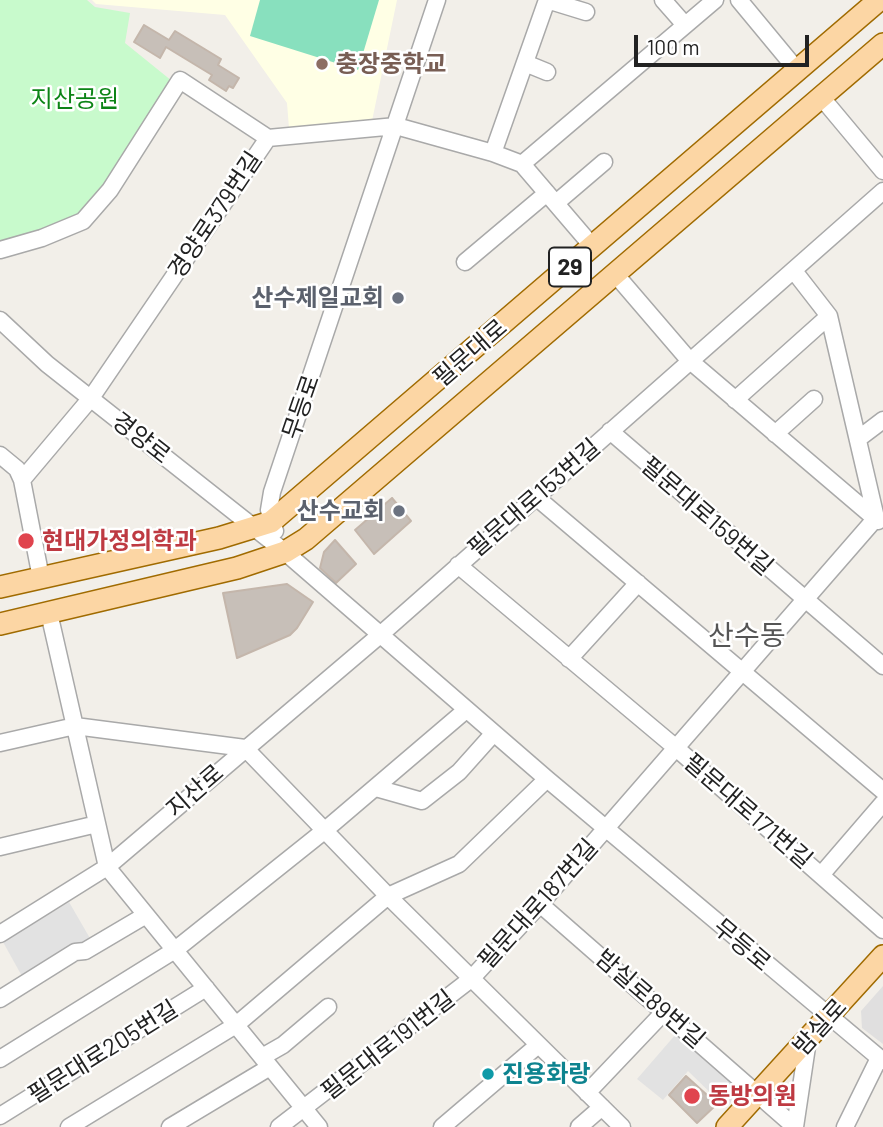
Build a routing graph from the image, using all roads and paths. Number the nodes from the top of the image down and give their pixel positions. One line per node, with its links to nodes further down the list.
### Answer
1 (437, 0): 14 (street, 무등로)
2 (547, 0): 7 (street); 10 (street)
3 (663, 0): 8 (street)
4 (715, 0): 8 (street)
5 (739, 0): 11 (street)
6 (879, 0): 11 (main road, 필문대로 / 29)
7 (586, 12)
8 (685, 25): 18 (street)
9 (883, 44): 13 (main road, 필문대로 / 29)
10 (525, 63): 12 (street); 16 (street)
11 (797, 70): 22 (main road, 필문대로 / 29)
12 (547, 72)
13 (822, 98): 19 (street); 26 (main road, 필문대로 / 29)
14 (396, 126): 15 (street, 경양로379번길); 16 (street); 42 (street, 무등로)
15 (268, 138): 23 (street); 30 (street, 경양로379번길)
16 (493, 153): 18 (street)
17 (604, 162): 21 (street)
18 (522, 164): 21 (street)
19 (883, 171)
20 (883, 191): 25 (street, 필문대로153번길)
21 (551, 198): 22 (street); 24 (street)
22 (593, 247): 42 (main road, 필문대로 / 29)
23 (0, 250)
24 (465, 262)
25 (794, 271): 27 (street); 29 (street, 필문대로153번길)
26 (616, 275): 29 (street); 43 (main road, 필문대로 / 29)
27 (829, 316): 31 (street); 36 (street)
28 (0, 320): 30 (street, 경양로)
29 (689, 360): 31 (street); 34 (street, 필문대로153번길)
30 (91, 398): 39 (street, 경양로379번길); 42 (street, 경양로)
31 (735, 400): 35 (street)
32 (814, 400): 35 (street)
33 (883, 420): 36 (street)
34 (610, 432): 40 (street, 필문대로153번길); 48 (street, 필문대로159번길)
35 (775, 434): 41 (street)
36 (858, 439): 41 (street)
37 (0, 455): 39 (street)
38 (0, 473): 39 (street)
39 (19, 475): 45 (street)
40 (536, 497): 44 (street, 필문대로153번길); 46 (street)
41 (879, 521): 48 (street)
42 (263, 525): 43 (street, 경양로); 45 (main road, 필문대로 / 29)
43 (285, 552): 49 (main road, 필문대로 / 29); 51 (street, 무등로)
44 (458, 565): 51 (street, 필문대로153번길); 52 (street, 필문대로171번길)
45 (41, 578): 47 (main road, 필문대로 / 29)
46 (638, 583): 52 (street); 54 (street)
47 (0, 587)
48 (804, 600): 53 (street, 필문대로159번길); 54 (street, 필문대로171번길)
49 (49, 613): 50 (main road, 필문대로 / 29); 56 (street, 필문대로191번길)
50 (0, 624)
51 (380, 635): 55 (street, 무등로); 60 (street, 지산로)
52 (569, 659): 59 (street, 필문대로171번길)
53 (883, 666)
54 (743, 670): 59 (street, 필문대로171번길); 63 (street)
55 (466, 710): 57 (street, 무등로); 62 (street)
56 (75, 726): 58 (street); 60 (street); 65 (street, 필문대로191번길)
57 (493, 733): 61 (street, 무등로); 62 (street)
58 (0, 743)
59 (675, 747): 66 (street); 70 (street, 필문대로171번길)
60 (245, 748): 67 (street, 필문대로187번길); 69 (street, 지산로)
61 (547, 779): 66 (street, 무등로); 71 (street)
62 (376, 788): 67 (street)
63 (883, 792)
64 (883, 803): 70 (street, 필문대로171번길)
65 (97, 824): 68 (street); 69 (street, 필문대로191번길)
66 (606, 829): 72 (street, 필문대로187번길); 83 (street, 무등로)
67 (324, 831): 71 (street, 필문대로187번길); 76 (street)
68 (0, 848)
69 (107, 867): 73 (street, 필문대로191번길); 75 (street, 지산로)
70 (821, 875): 74 (street, 필문대로171번길)
71 (388, 896): 78 (street, 필문대로187번길); 84 (street)
72 (540, 904): 78 (street, 필문대로187번길); 82 (street, 밤실로89번길)
73 (146, 915): 76 (street, 필문대로191번길); 80 (street)
74 (883, 930)
75 (0, 934)
76 (175, 950): 79 (street, 필문대로191번길); 87 (street, 필문대로205번길)
77 (883, 956): 83 (main road, 밤실로)
78 (471, 979): 86 (street, 필문대로187번길); 93 (street, 필문대로191번길)
79 (206, 988): 84 (street, 필문대로191번길); 94 (street, 필문대로205번길)
80 (0, 999)
81 (328, 1007): 89 (street)
82 (664, 1012): 90 (street); 91 (street, 밤실로89번길)
83 (828, 1018): 85 (main road, 밤실로); 88 (street, 무등로)
84 (236, 1025): 89 (street, 필문대로191번길); 95 (street, 필문대로205번길)
85 (808, 1040): 91 (main road, 밤실로); 103 (street)
86 (537, 1046): 90 (street, 필문대로187번길); 99 (street)
87 (0, 1059)
88 (881, 1060): 104 (street, 무등로)
89 (266, 1062): 93 (street, 필문대로191번길); 96 (street)
90 (587, 1093): 92 (street, 필문대로187번길)
91 (759, 1095): 102 (main road, 밤실로); 103 (street, 밤실로89번길)
92 (602, 1107): 100 (street); 101 (street, 필문대로187번길)
93 (305, 1110): 97 (street); 98 (street, 필문대로191번길)
94 (0, 1116)
95 (69, 1127)
96 (170, 1127)
97 (279, 1127)
98 (319, 1127)
99 (442, 1127)
100 (579, 1127)
101 (622, 1127)
102 (727, 1127)
103 (795, 1127)
104 (845, 1127)

